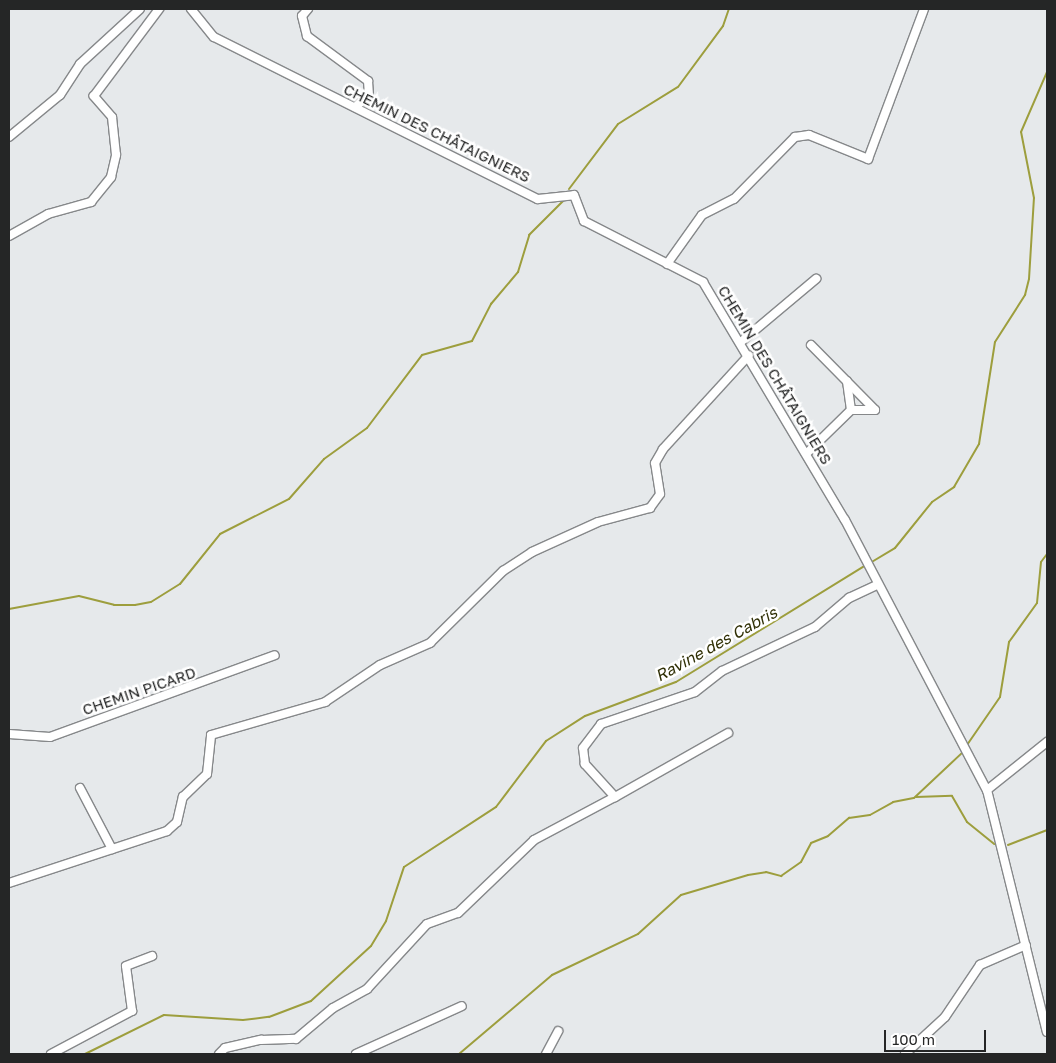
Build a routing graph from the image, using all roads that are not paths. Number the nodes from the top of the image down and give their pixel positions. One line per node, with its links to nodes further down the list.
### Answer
1 (140, 9): 7 (street)
2 (158, 9): 8 (street)
3 (191, 9): 6 (street, CHEMIN DES CHÂTAIGNIERS)
4 (308, 9): 6 (street)
5 (924, 9): 9 (street)
6 (355, 107): 9 (street, CHEMIN DES CHÂTAIGNIERS)
7 (9, 137)
8 (9, 236)
9 (667, 264): 11 (street, CHEMIN DES CHÂTAIGNIERS)
10 (816, 279): 11 (street)
11 (742, 341): 13 (street, CHEMIN DES CHÂTAIGNIERS)
12 (811, 345): 14 (street)
13 (749, 356): 16 (street, CHEMIN DES CHÂTAIGNIERS); 25 (street)
14 (847, 381): 15 (street); 15 (street)
15 (851, 410): 16 (street)
16 (807, 453): 17 (street, CHEMIN DES CHÂTAIGNIERS)
17 (878, 585): 23 (street, CHEMIN DES CHÂTAIGNIERS); 24 (street)
18 (275, 656): 20 (street, CHEMIN PICARD)
19 (728, 733): 24 (street)
20 (9, 734)
21 (1047, 742): 23 (street)
22 (80, 788): 25 (street)
23 (986, 790): 27 (street, CHEMIN DES CHÂTAIGNIERS)
24 (615, 797): 33 (street)
25 (112, 849): 26 (street)
26 (9, 883)
27 (1026, 945): 31 (street, CHEMIN DES CHÂTAIGNIERS); 36 (street)
28 (152, 956): 32 (street)
29 (462, 1006): 34 (street)
30 (558, 1031): 35 (street)
31 (1047, 1032)
32 (51, 1054)
33 (219, 1054)
34 (356, 1054)
35 (546, 1054)
36 (905, 1054)

